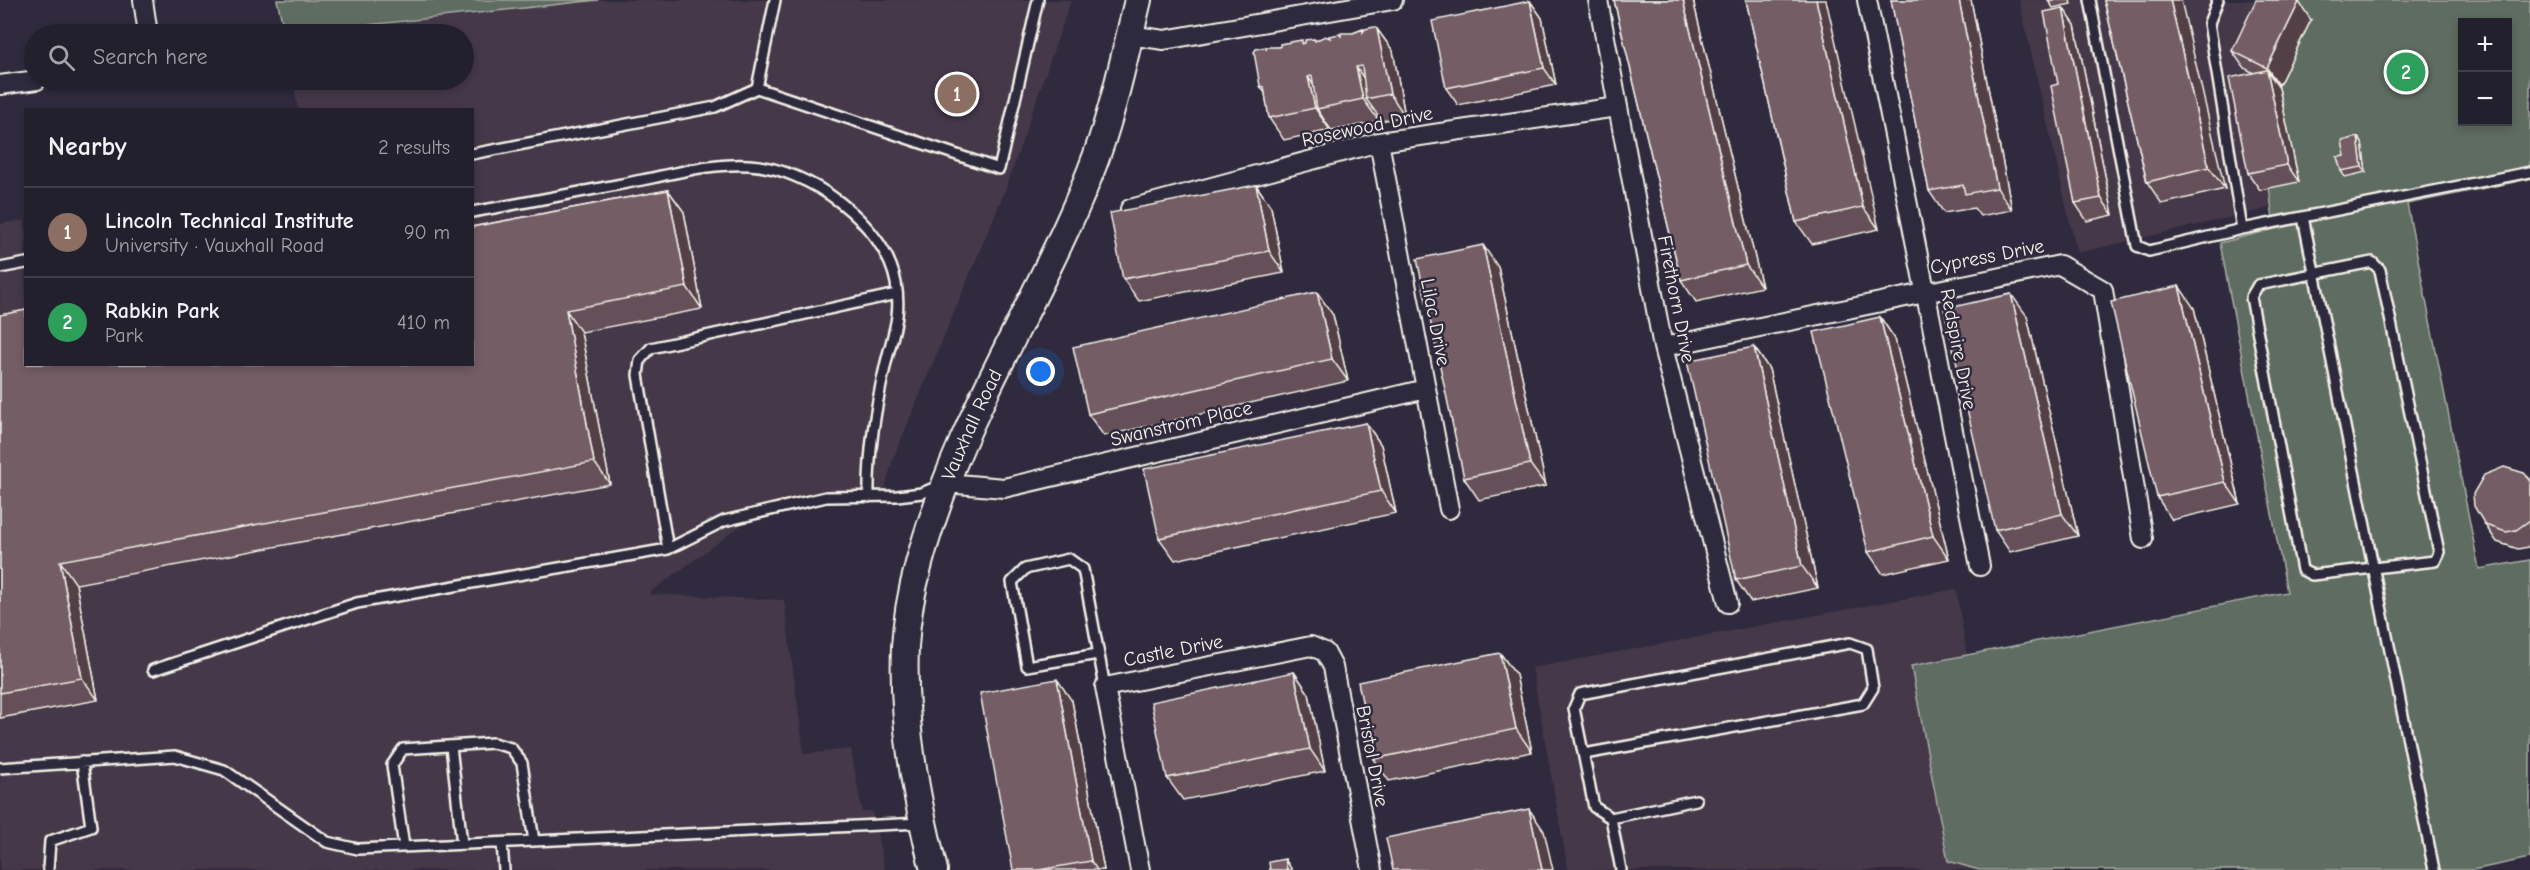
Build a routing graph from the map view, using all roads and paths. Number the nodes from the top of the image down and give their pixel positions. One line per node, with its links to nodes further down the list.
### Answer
1 (143, 0): 10 (street)
2 (775, 0): 14 (lane)
3 (1038, 0): 14 (lane)
4 (1138, 0): 11 (street, Vauxhall Road)
5 (1393, 0): 11 (street)
6 (1598, 0): 15 (street, Firethorn Drive)
7 (1867, 0): 26 (street, Redspire Drive)
8 (2090, 0): 22 (lane)
9 (2218, 0): 22 (lane)
10 (147, 24)
11 (1129, 35): 30 (street, Vauxhall Road)
12 (24, 82): 13 (street)
13 (0, 85)
14 (757, 88): 17 (lane)
15 (1617, 107): 16 (street, Rosewood Drive); 28 (street, Firethorn Drive)
16 (1379, 142): 19 (street, Rosewood Drive); 29 (street, Lilac Drive)
17 (474, 154)
18 (2530, 172): 21 (lane)
19 (1130, 209)
20 (474, 212): 27 (lane)
21 (2303, 217): 22 (lane); 25 (lane)
22 (2242, 229)
23 (24, 263): 24 (lane)
24 (0, 268)
25 (2313, 273): 36 (lane); 36 (lane); 36 (lane)
26 (1924, 291): 28 (street, Cypress Drive); 33 (street, Cypress Drive); 35 (street, Redspire Drive)
27 (897, 294): 31 (lane); 34 (lane)
28 (1663, 347): 37 (street, Firethorn Drive)
29 (1425, 389): 30 (street, Swanstrom Place); 32 (street, Lilac Drive)
30 (946, 483): 31 (lane); 48 (street, Vauxhall Road)
31 (869, 497): 34 (lane)
32 (1449, 509)
33 (2143, 539)
34 (668, 549): 40 (lane)
35 (1980, 566)
36 (2373, 570): 59 (lane)
37 (1728, 603)
38 (1325, 652): 41 (street, Castle Drive); 57 (street, Bristol Drive)
39 (1098, 654): 39 (lane); 41 (lane)
40 (153, 670)
41 (1105, 687): 56 (street, Castle Drive)
42 (452, 746): 49 (lane); 51 (lane); 52 (lane)
43 (1584, 754): 43 (lane); 47 (lane)
44 (82, 762): 45 (lane); 52 (lane); 53 (lane)
45 (0, 768)
46 (1696, 800): 47 (lane)
47 (1611, 818): 58 (lane)
48 (922, 823): 49 (lane); 55 (street, Vauxhall Road)
49 (534, 841): 50 (lane)
50 (502, 843): 51 (lane); 54 (lane)
51 (462, 844): 52 (lane)
52 (404, 847)
53 (48, 870)
54 (504, 870)
55 (934, 870)
56 (1140, 870)
57 (1372, 870)
58 (1621, 870)
59 (2434, 870)

